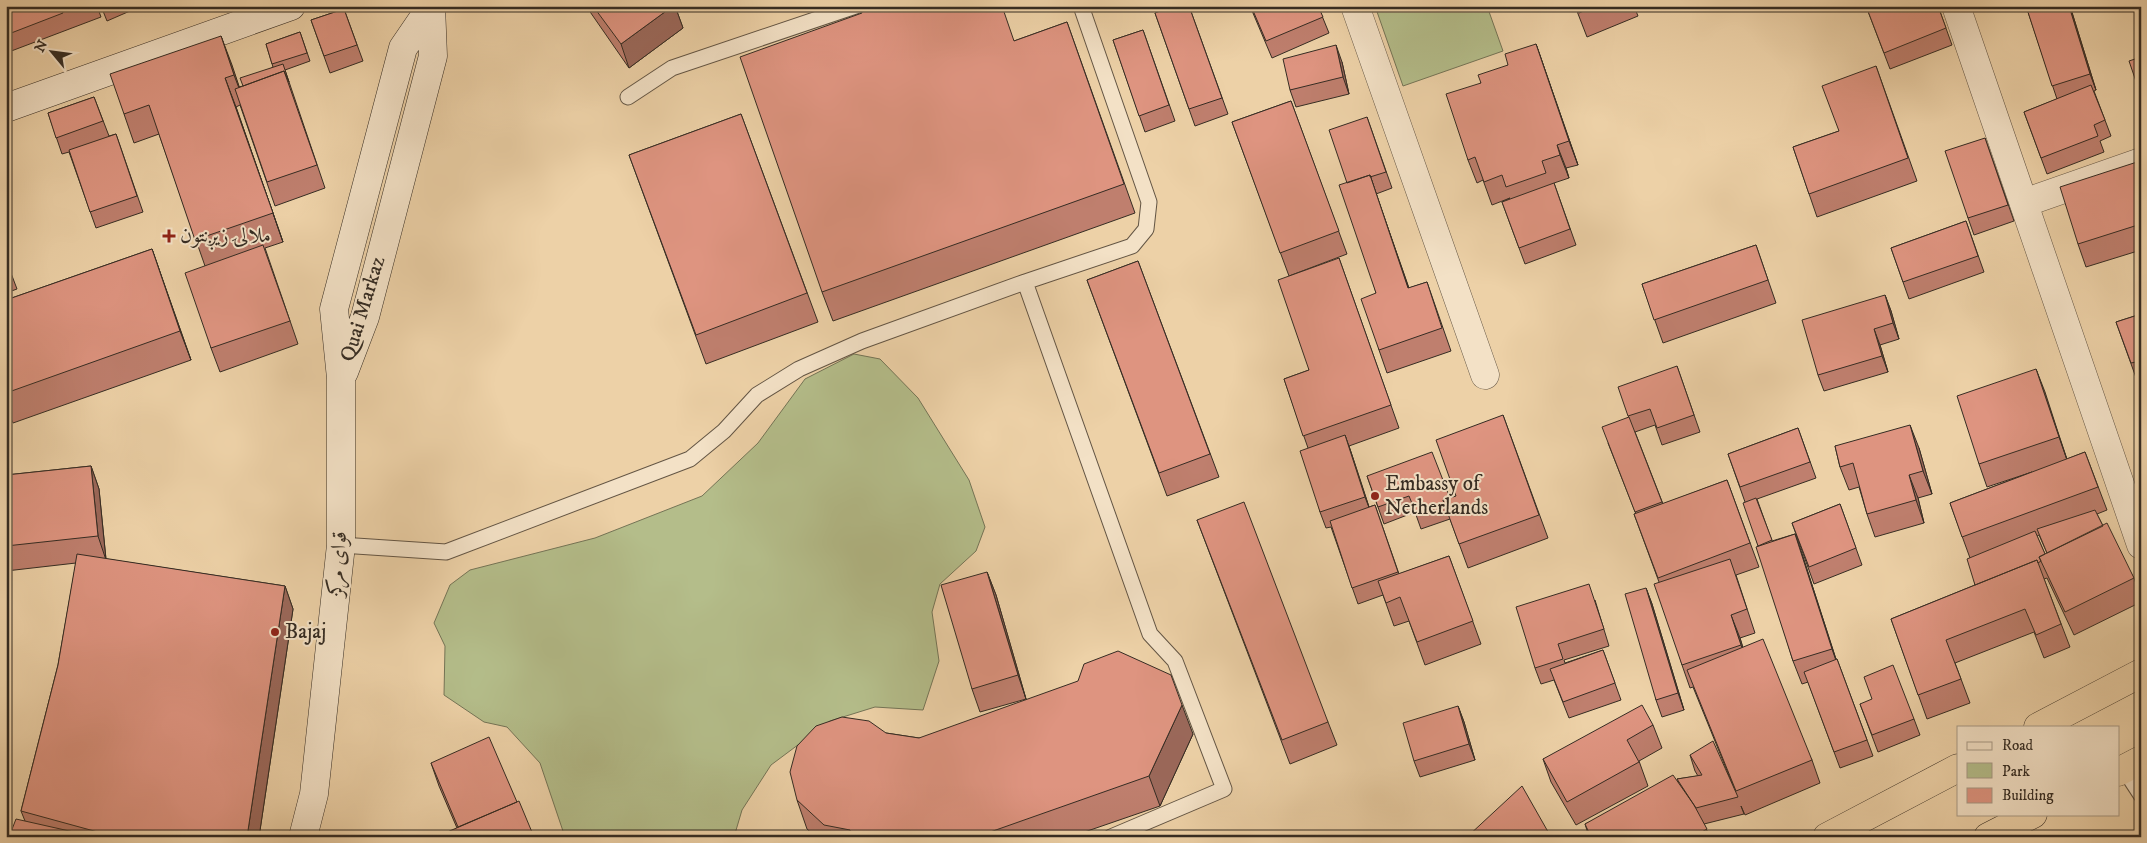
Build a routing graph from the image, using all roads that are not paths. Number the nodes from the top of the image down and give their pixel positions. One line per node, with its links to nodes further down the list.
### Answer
1 (291, 6): 8 (street)
2 (856, 6): 7 (lane)
3 (1081, 6): 11 (lane)
4 (1355, 6): 12 (street)
5 (1956, 6): 10 (street)
6 (431, 7): 13 (street, Quai Markaz)
7 (628, 97)
8 (6, 108)
9 (2141, 162): 10 (street)
10 (2024, 203): 15 (street)
11 (1025, 282): 14 (lane); 24 (lane)
12 (1485, 375)
13 (341, 378): 14 (street, قوای مرکز)
14 (341, 545): 23 (street, قوای مرکز)
15 (2141, 545)
16 (2141, 673): 17 (highway)
17 (2040, 726)
18 (2128, 767): 20 (lane)
19 (1957, 769): 22 (highway)
20 (2141, 795)
21 (2029, 816): 25 (highway)
22 (1837, 834)
23 (303, 837)
24 (1111, 837)
25 (1988, 837)

